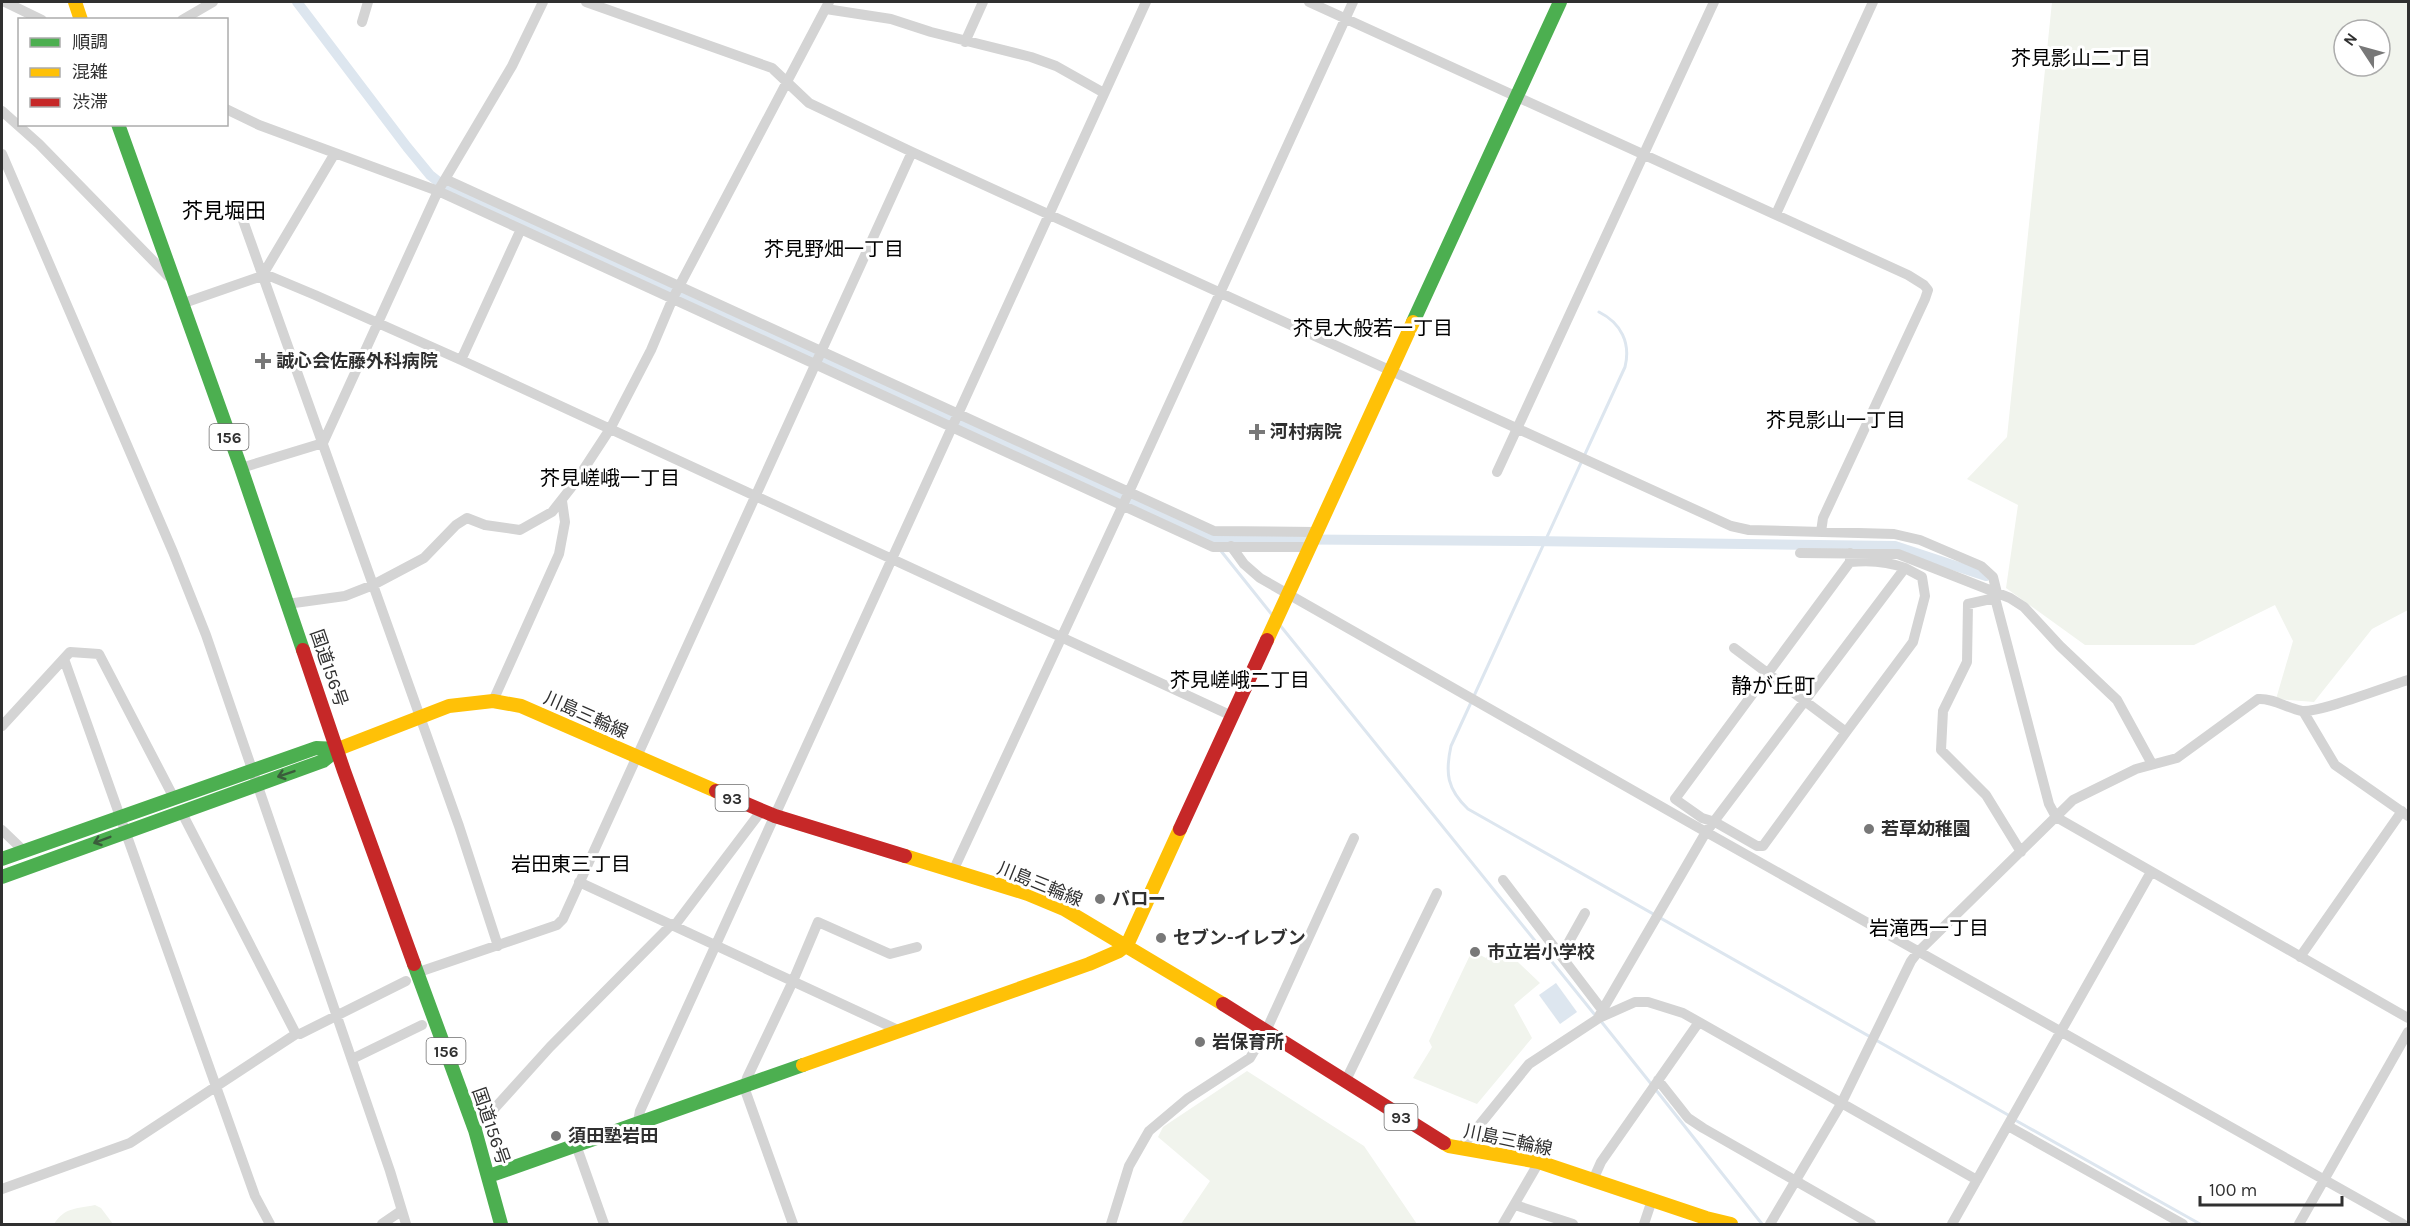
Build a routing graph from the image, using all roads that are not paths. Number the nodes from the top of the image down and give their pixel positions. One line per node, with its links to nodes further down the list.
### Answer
1 (5, 2): 15 (street)
2 (75, 2): 16 (main road)
3 (213, 2): 17 (street)
4 (368, 2): 19 (street)
5 (543, 2): 33 (street)
6 (586, 2): 21 (street)
7 (983, 2): 20 (street)
8 (1146, 2): 22 (street)
9 (1310, 2): 18 (street)
10 (1353, 2): 18 (street)
11 (1560, 2): 23 (main road)
12 (1714, 2): 32 (street)
13 (1873, 2): 37 (street)
14 (828, 5): 20 (street); 21 (street)
15 (38, 18)
16 (80, 18)
17 (185, 18)
18 (1345, 18): 23 (street); 44 (street)
19 (362, 22)
20 (965, 42): 22 (street)
21 (788, 83): 29 (street); 43 (street)
22 (1104, 93): 36 (street)
23 (1516, 96): 32 (street); 51 (main road)
24 (228, 110): 30 (street)
25 (2, 111): 27 (street)
26 (18, 126): 42 (street)
27 (18, 126)
28 (119, 126): 42 (main road, 国道156号 / 156)
29 (912, 152): 36 (street); 48 (street)
30 (335, 153): 34 (street); 41 (street)
31 (2, 154): 90 (street)
32 (1643, 155): 37 (street); 55 (street)
33 (445, 179): 34 (street); 38 (street)
34 (438, 191): 39 (street); 47 (street)
35 (240, 212): 41 (street)
36 (1049, 213): 44 (street); 52 (street)
37 (1776, 214): 64 (street)
38 (548, 225): 40 (street); 43 (street)
39 (521, 229): 40 (street); 49 (street)
40 (542, 239): 45 (street)
41 (262, 276): 46 (street); 47 (street); 56 (street)
42 (173, 281): 46 (main road, 国道156号 / 156)
43 (679, 286): 45 (street); 48 (street)
44 (1219, 292): 51 (street); 59 (street)
45 (673, 298): 50 (street); 54 (street)
46 (181, 303): 57 (main road, 国道156号 / 156)
47 (377, 322): 49 (street); 56 (street)
48 (822, 351): 50 (street); 52 (street)
49 (461, 360): 54 (street)
50 (816, 366): 53 (street); 60 (street)
51 (1391, 371): 55 (street); 63 (main road)
52 (957, 413): 53 (street); 59 (street)
53 (951, 427): 62 (street); 69 (street)
54 (610, 429): 60 (street); 61 (street)
55 (1517, 430): 58 (street); 64 (street)
56 (322, 443): 57 (street); 71 (street)
57 (241, 468): 74 (main road, 国道156号 / 156)
58 (1497, 472)
59 (1129, 492): 62 (street); 63 (street)
60 (757, 497): 69 (street); 88 (street)
61 (562, 501): 71 (street); 80 (street)
62 (1122, 506): 65 (street); 75 (street)
63 (1316, 532): 66 (main road)
64 (1821, 532): 73 (street)
65 (1231, 546): 66 (street); 72 (street)
66 (1310, 547): 72 (main road)
67 (1800, 553): 68 (street)
68 (1850, 558): 70 (street); 73 (street); 78 (street)
69 (892, 560): 75 (street); 95 (street)
70 (1905, 568): 81 (street); 86 (street)
71 (373, 585): 74 (street); 84 (street)
72 (1288, 593): 83 (main road); 101 (street)
73 (1996, 595): 89 (street); 96 (street); 104 (street)
74 (287, 604): 87 (main road, 国道156号 / 156)
75 (1062, 637): 83 (street); 106 (street)
76 (1734, 648): 78 (street)
77 (64, 659): 85 (street); 91 (street); 97 (street)
78 (1768, 673): 81 (street); 98 (street)
79 (2409, 680): 82 (street)
80 (493, 701): 84 (main road, 川島三輪線 / 93); 88 (main road, 川島三輪線 / 93)
81 (1806, 701): 86 (street); 98 (street)
82 (2303, 711): 89 (street); 94 (street)
83 (1232, 716): 115 (main road)
84 (418, 717): 87 (main road, 川島三輪線 / 93); 116 (street)
85 (2, 726)
86 (1846, 732): 98 (street)
87 (338, 749): 90 (main road, 川島三輪線); 121 (main road, 国道156号 / 156)
88 (636, 757): 92 (main road, 川島三輪線 / 93); 110 (street)
89 (2152, 764): 96 (street)
90 (255, 777): 91 (main road); 93 (main road); 124 (street)
91 (174, 798): 97 (main road)
92 (762, 810): 95 (main road, 川島三輪線 / 93); 113 (street)
93 (182, 813): 100 (main road); 137 (street)
94 (2405, 814): 120 (street)
95 (775, 816): 106 (main road, 川島三輪線 / 93); 114 (street)
96 (2056, 817): 104 (street); 107 (street)
97 (119, 818): 100 (street); 103 (main road)
98 (1715, 822): 101 (street)
99 (2, 830): 103 (street)
100 (124, 832): 108 (main road, one-way to 108); 137 (street)
101 (1706, 832): 118 (street); 123 (street)
102 (1354, 838): 129 (street)
103 (24, 851): 105 (main road)
104 (2021, 852): 118 (street)
105 (2, 859)
106 (953, 871): 115 (main road, 川島三輪線 / 93)
107 (2151, 872): 120 (street); 130 (street)
108 (2, 877)
109 (1503, 880): 119 (street)
110 (579, 882): 113 (street); 116 (street)
111 (1437, 893): 134 (street)
112 (1585, 913): 119 (street)
113 (674, 925): 114 (street); 141 (street)
114 (715, 944): 122 (street); 140 (street)
115 (1127, 945): 128 (main road); 129 (main road, 川島三輪線 / 93)
116 (498, 946): 121 (street)
117 (917, 947): 122 (street)
118 (1918, 952): 130 (street); 138 (street)
119 (1561, 956): 123 (street)
120 (2300, 957): 125 (street)
121 (411, 977): 124 (street); 141 (main road, 国道156号 / 156)
122 (793, 981): 128 (street); 136 (street)
123 (1601, 1014): 126 (street); 143 (street)
124 (337, 1016): 132 (street); 133 (street)
125 (2409, 1018)
126 (1699, 1022): 135 (street); 138 (street)
127 (422, 1025): 133 (street)
128 (898, 1030): 136 (main road)
129 (1266, 1030): 134 (main road, 川島三輪線 / 93); 161 (street)
130 (2060, 1032): 139 (street); 148 (street)
131 (2409, 1032): 148 (street)
132 (300, 1034)
133 (352, 1059): 153 (street)
134 (1346, 1080): 143 (main road, 川島三輪線 / 93)
135 (1658, 1080): 146 (street); 149 (street)
136 (744, 1087): 140 (main road); 160 (street)
137 (217, 1088): 150 (street); 155 (street)
138 (1841, 1104): 147 (street); 149 (street)
139 (2011, 1120): 147 (street); 169 (street)
140 (638, 1122): 142 (main road)
141 (475, 1130): 145 (main road, 国道156号 / 156)
142 (576, 1145): 145 (main road); 159 (street)
143 (1460, 1149): 144 (main road, 川島三輪線 / 93)
144 (1539, 1162): 146 (main road, 川島三輪線 / 93); 152 (street)
145 (489, 1176): 158 (main road, 国道156号 / 156)
146 (1593, 1180): 151 (main road, 川島三輪線 / 93)
147 (1977, 1180): 168 (street)
148 (2324, 1181): 170 (street); 171 (street)
149 (1796, 1182): 166 (street); 167 (street)
150 (2, 1189)
151 (1652, 1200): 154 (main road, 川島三輪線 / 93); 164 (street)
152 (1515, 1205): 162 (street); 163 (street)
153 (401, 1210): 156 (street); 157 (street)
154 (1705, 1221): 165 (main road, 川島三輪線 / 93)
155 (270, 1224)
156 (382, 1224)
157 (406, 1224)
158 (501, 1224)
159 (604, 1224)
160 (793, 1224)
161 (1111, 1224)
162 (1503, 1224)
163 (1573, 1224)
164 (1644, 1224)
165 (1731, 1224)
166 (1770, 1224)
167 (1871, 1224)
168 (1952, 1224)
169 (2183, 1224)
170 (2299, 1224)
171 (2403, 1224)

